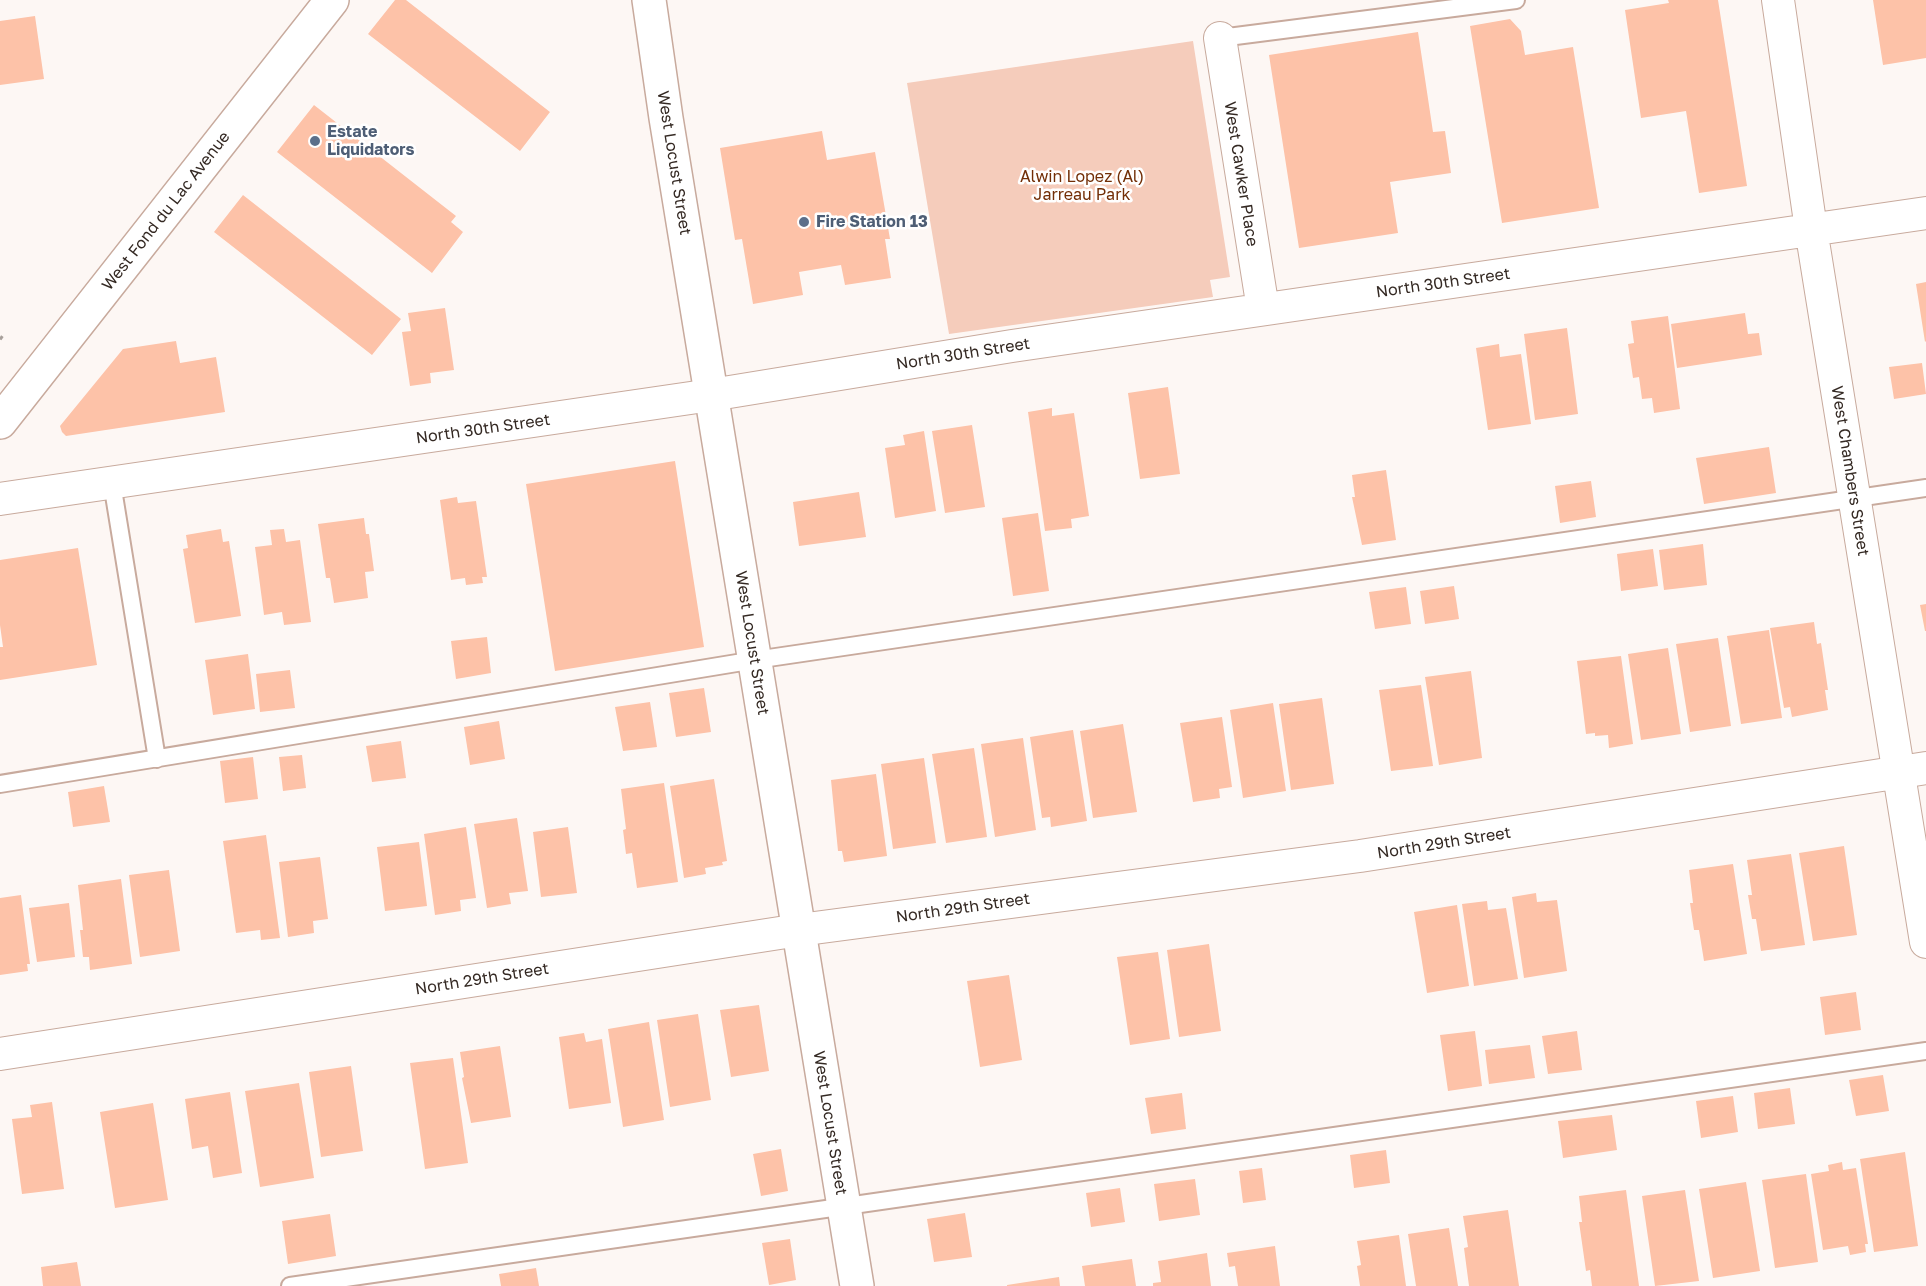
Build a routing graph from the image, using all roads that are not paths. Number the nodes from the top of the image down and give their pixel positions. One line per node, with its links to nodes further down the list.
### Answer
1 (332, 0): 10 (street, West Fond du Lac Avenue)
2 (649, 0): 9 (street, West Locust Street)
3 (1516, 0): 5 (lane)
4 (1778, 0): 7 (street, West Chambers Street)
5 (1220, 38): 8 (street, West Cawker Place)
6 (1926, 213): 7 (street, North 30th Street)
7 (1811, 229): 8 (street, North 30th Street); 14 (street, West Chambers Street)
8 (1263, 309): 9 (street, North 30th Street)
9 (711, 395): 11 (street, North 30th Street); 15 (street, West Locust Street)
10 (0, 422)
11 (112, 483): 13 (street, North 30th Street); 16 (lane)
12 (1926, 488): 14 (lane)
13 (0, 499)
14 (1854, 499): 15 (lane); 17 (street, West Chambers Street)
15 (755, 660): 16 (lane); 19 (street, West Locust Street)
16 (157, 759): 18 (lane)
17 (1912, 770): 19 (street, North 29th Street); 20 (street, West Chambers Street)
18 (0, 784)
19 (800, 930): 22 (street, North 29th Street); 23 (street, West Locust Street)
20 (1926, 942)
21 (1926, 1052): 23 (lane)
22 (0, 1054)
23 (843, 1208): 24 (lane); 25 (street, West Locust Street)
24 (290, 1286)
25 (857, 1286)

